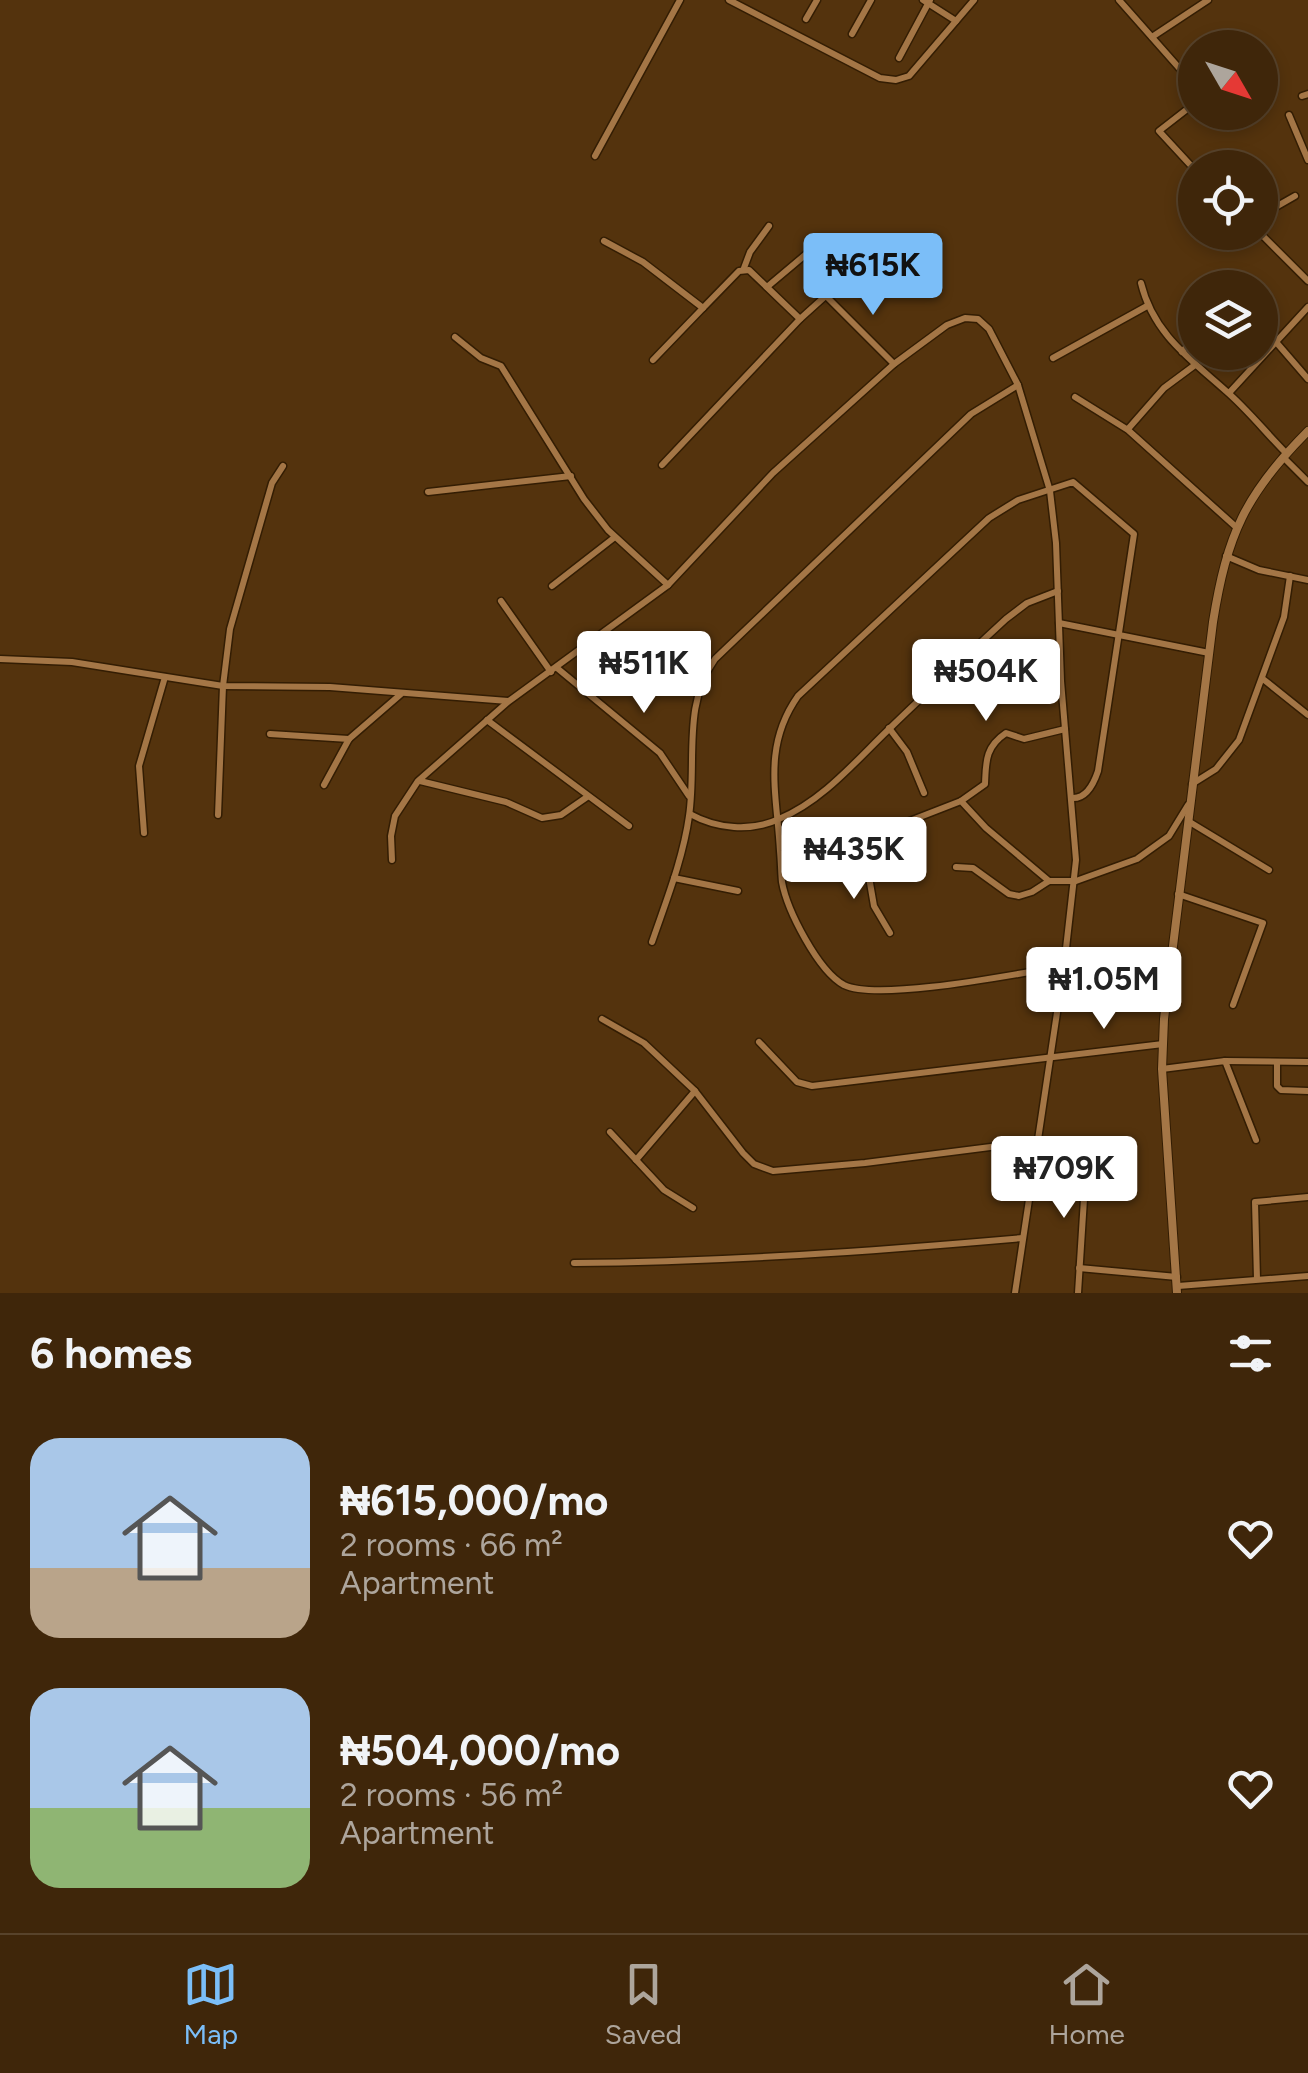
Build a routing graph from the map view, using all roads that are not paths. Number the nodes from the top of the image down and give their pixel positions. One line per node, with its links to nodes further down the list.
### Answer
1 (680, 0): 18 (street)
2 (816, 0): 9 (street)
3 (871, 0): 11 (street)
4 (974, 0): 10 (street)
5 (1119, 0): 12 (street)
6 (1208, 0): 12 (street)
7 (734, 1): 10 (street)
8 (927, 1): 10 (street); 13 (street)
9 (806, 19)
10 (956, 21)
11 (852, 34)
12 (1152, 38): 14 (street)
13 (898, 58)
14 (1178, 67)
15 (1288, 114): 19 (street)
16 (1178, 116): 17 (street)
17 (1178, 152)
18 (596, 156)
19 (1308, 160)
20 (1295, 196): 21 (street)
21 (1278, 206)
22 (768, 226): 27 (street)
23 (604, 241): 34 (street)
24 (811, 250): 30 (street)
25 (1277, 250): 28 (street)
26 (872, 254): 31 (street)
27 (744, 268): 30 (street); 34 (street)
28 (1308, 281)
29 (1141, 283): 32 (street)
30 (767, 287): 35 (street)
31 (827, 297): 35 (street); 42 (street)
32 (1147, 306): 39 (street); 40 (street)
33 (1308, 307): 37 (street)
34 (703, 308): 41 (street)
35 (800, 319): 53 (street)
36 (456, 336): 55 (street)
37 (1278, 340)
38 (1278, 344): 46 (street)
39 (1178, 349)
40 (1052, 358)
41 (652, 360)
42 (894, 364): 47 (street); 64 (street)
43 (1188, 370): 50 (street)
44 (1201, 370): 48 (street)
45 (1250, 370): 48 (street)
46 (1308, 379)
47 (1018, 385): 58 (street); 89 (street)
48 (1229, 393): 52 (street)
49 (1075, 397): 50 (street)
50 (1128, 430): 59 (street)
51 (1308, 432): 52 (street)
52 (1285, 455): 56 (street); 59 (street)
53 (662, 465)
54 (283, 466): 75 (street)
55 (571, 476): 57 (street); 60 (street)
56 (1308, 482)
57 (428, 492)
58 (1050, 492): 66 (street); 69 (street); 96 (street)
59 (1236, 526): 61 (street)
60 (615, 537): 64 (street); 65 (street)
61 (1226, 556): 62 (street); 70 (street)
62 (1290, 576): 63 (street); 74 (street)
63 (1308, 580)
64 (668, 585): 72 (street)
65 (552, 586)
66 (1058, 591): 68 (street); 80 (street)
67 (501, 601): 72 (street)
68 (1059, 624): 69 (street); 81 (street)
69 (1118, 633): 70 (street); 90 (street)
70 (1209, 653): 85 (street)
71 (0, 659): 73 (street)
72 (554, 670): 77 (street); 89 (street)
73 (165, 677): 75 (street); 99 (street)
74 (1263, 680): 78 (street); 85 (street)
75 (223, 686): 76 (street); 94 (street)
76 (402, 693): 77 (street); 83 (street)
77 (509, 701): 79 (street)
78 (1307, 712)
79 (487, 720): 84 (street); 88 (street)
80 (890, 728): 87 (street); 96 (street)
81 (1065, 728): 90 (street); 91 (street)
82 (270, 734): 83 (street)
83 (349, 739): 86 (street)
84 (418, 781): 88 (street); 105 (street)
85 (1191, 784): 92 (street)
86 (324, 786)
87 (924, 794)
88 (588, 797): 98 (street)
89 (690, 797): 93 (street)
90 (1072, 798): 110 (street)
91 (962, 801): 97 (street); 109 (street)
92 (1188, 805): 95 (street); 100 (street)
93 (690, 814): 96 (street); 108 (street)
94 (218, 815)
95 (1186, 820): 101 (street); 107 (street)
96 (776, 821): 102 (street)
97 (906, 822)
98 (629, 826)
99 (144, 833)
100 (1169, 836): 101 (street); 110 (street)
101 (1184, 837): 112 (street)
102 (780, 838): 104 (street); 116 (street)
103 (917, 845): 104 (street)
104 (865, 854): 113 (street)
105 (392, 860)
106 (956, 867): 109 (street)
107 (1269, 870)
108 (674, 878): 111 (street); 114 (street)
109 (1049, 880): 110 (street)
110 (1076, 881): 116 (street)
111 (738, 891)
112 (1178, 894): 115 (street); 117 (street)
113 (890, 933)
114 (652, 942)
115 (1170, 954): 116 (street); 120 (street)
116 (1064, 966): 121 (street)
117 (1234, 1005)
118 (602, 1020): 126 (street)
119 (759, 1042): 121 (street)
120 (1163, 1044): 121 (street); 125 (street)
121 (1050, 1056): 130 (street)
122 (1225, 1061): 123 (street); 125 (street); 129 (street)
123 (1277, 1062): 124 (street); 127 (street)
124 (1308, 1062)
125 (1162, 1069): 140 (street)
126 (695, 1090): 130 (street); 132 (street)
127 (1308, 1091)
128 (610, 1132): 132 (street)
129 (1256, 1140)
130 (1037, 1141): 135 (street)
131 (1087, 1152): 137 (street)
132 (636, 1160): 134 (street)
133 (1308, 1197): 139 (street)
134 (693, 1208)
135 (1023, 1238): 136 (street); 141 (street)
136 (574, 1263)
137 (1079, 1268): 140 (street); 142 (street)
138 (1308, 1276): 139 (street)
139 (1258, 1279): 140 (street)
140 (1177, 1285)
141 (1014, 1293)
142 (1078, 1293)

